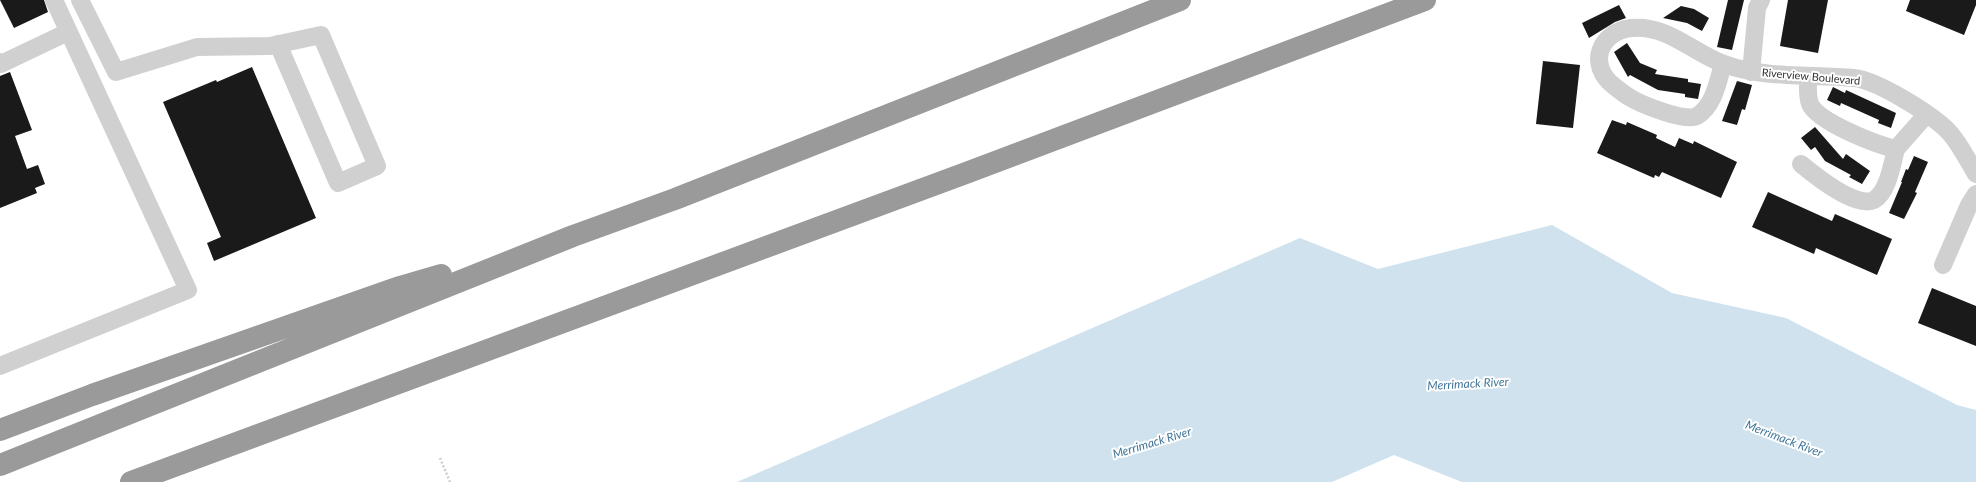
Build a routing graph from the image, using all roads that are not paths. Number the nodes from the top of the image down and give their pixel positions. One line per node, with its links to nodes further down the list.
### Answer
1 (54, 0): 6 (street)
2 (80, 0): 7 (street)
3 (1180, 0): 17 (highway)
4 (1425, 0): 22 (highway)
5 (1761, 0): 10 (street)
6 (68, 32): 8 (street); 19 (street)
7 (278, 44): 7 (street)
8 (0, 62)
9 (1723, 64): 9 (street, Riverview Boulevard); 10 (street, Riverview Boulevard)
10 (1751, 72): 11 (street, Riverview Boulevard)
11 (1808, 76): 12 (street, Riverview Boulevard); 13 (street)
12 (1926, 115): 13 (street); 15 (street, Riverview Boulevard)
13 (1896, 149): 14 (street)
14 (1800, 164)
15 (1976, 174)
16 (1976, 194): 18 (street)
17 (573, 236): 20 (highway); 21 (highway)
18 (1942, 265)
19 (0, 366)
20 (0, 430)
21 (0, 465)
22 (131, 482)

